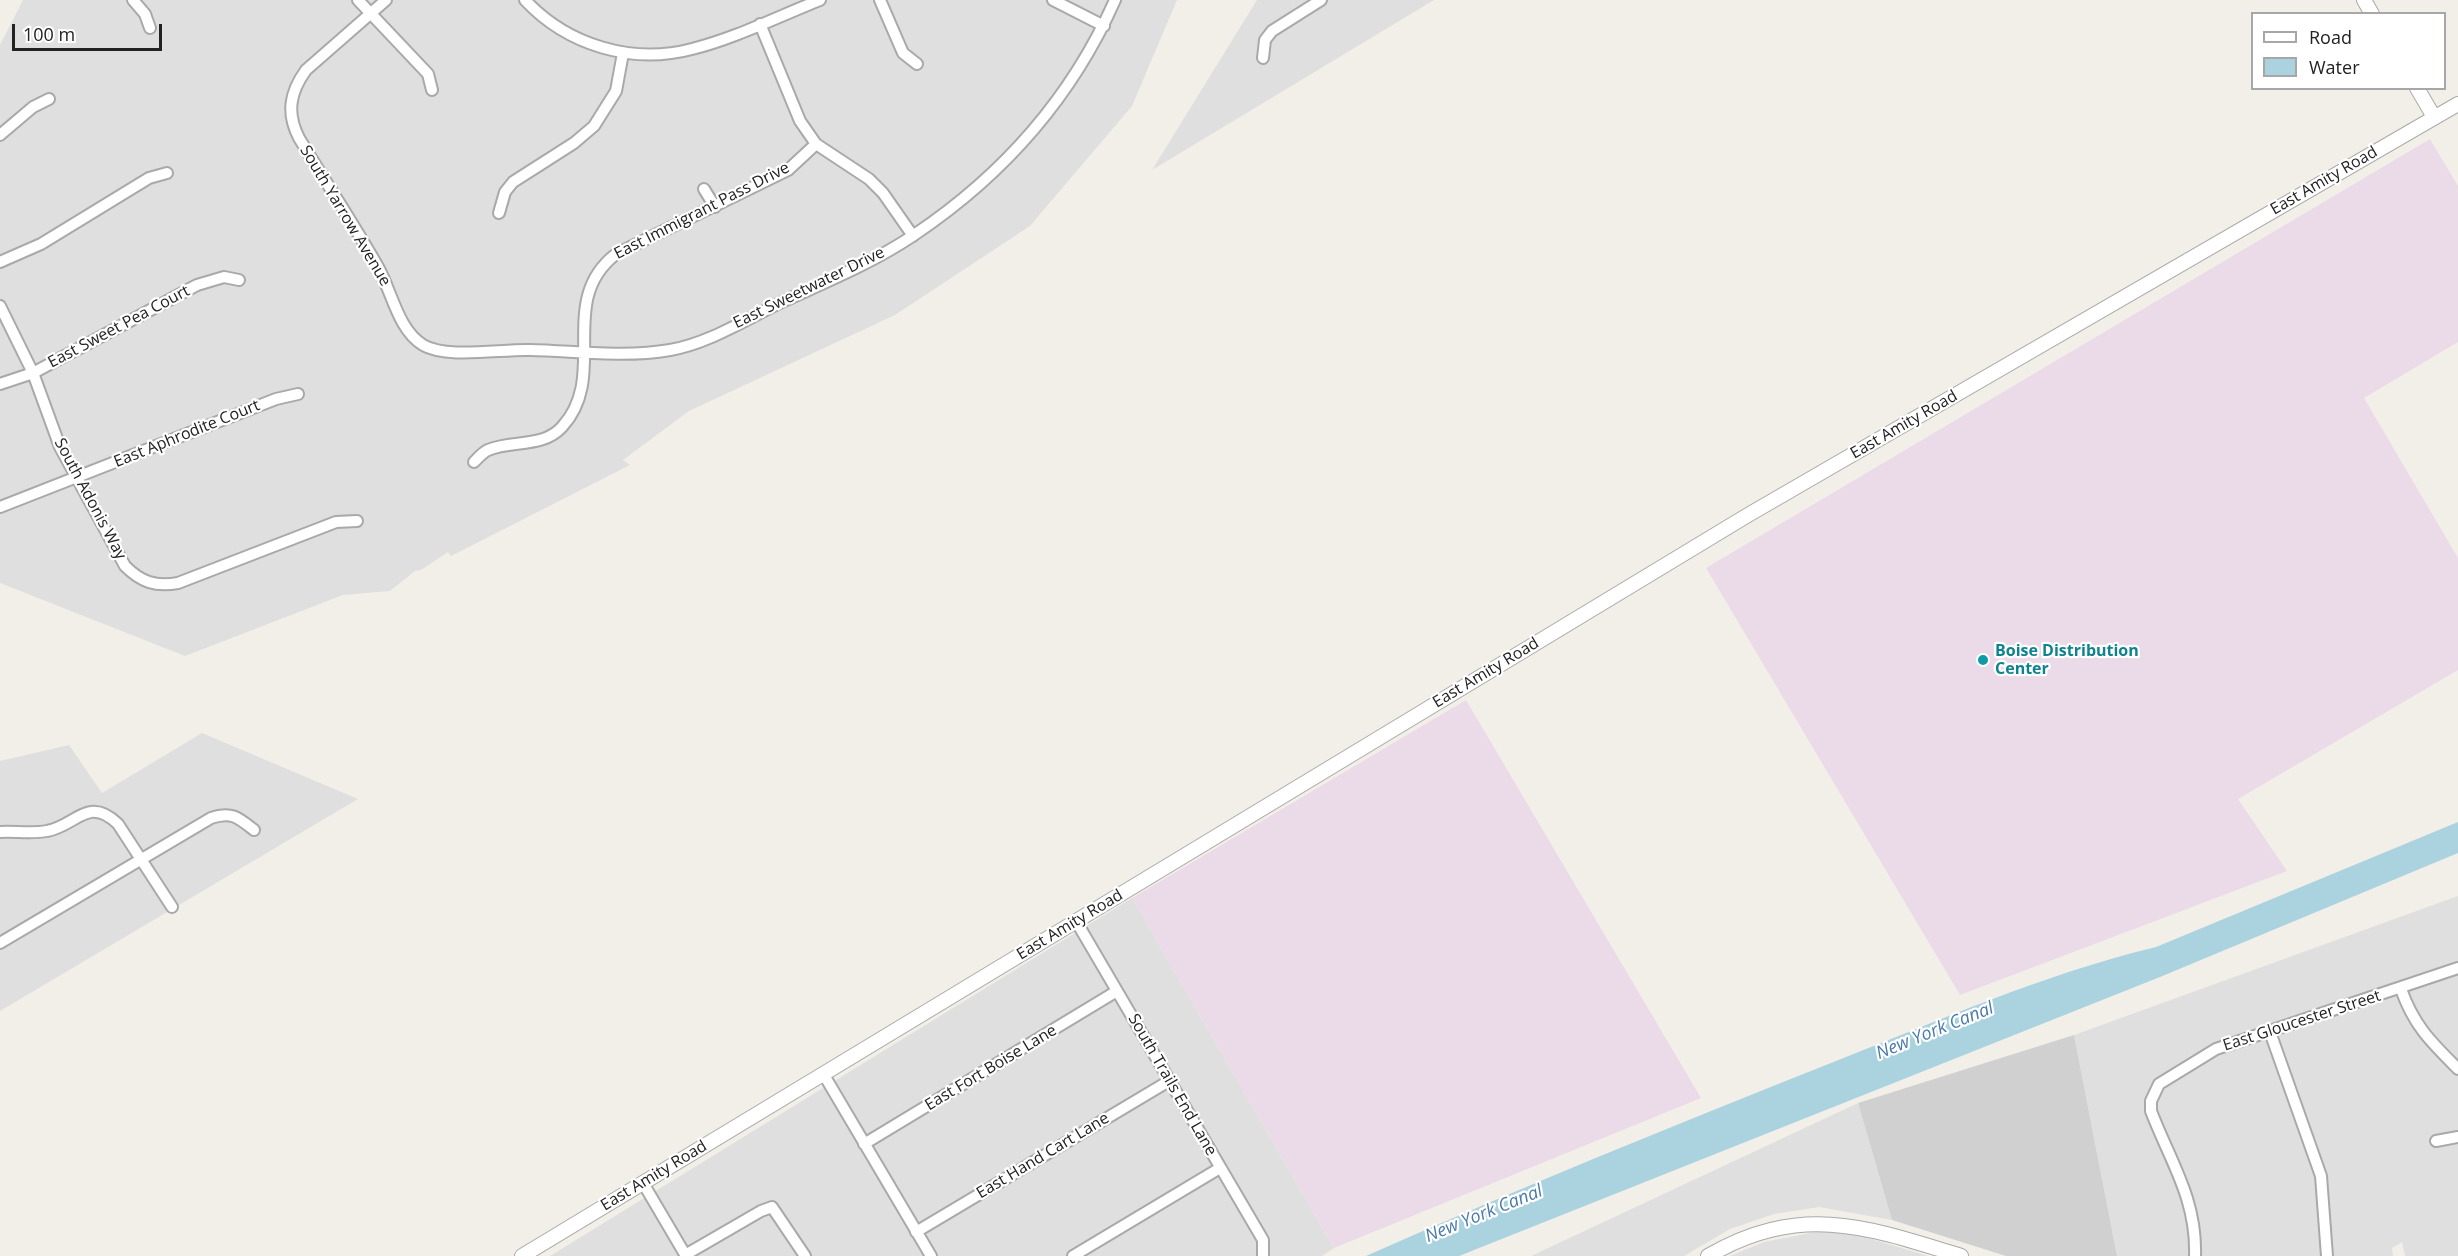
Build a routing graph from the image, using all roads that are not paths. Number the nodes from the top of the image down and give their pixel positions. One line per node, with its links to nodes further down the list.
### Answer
1 (133, 0): 13 (street)
2 (358, 0): 10 (street)
3 (386, 0): 10 (street)
4 (525, 0): 14 (street)
5 (820, 0): 11 (street)
6 (880, 0): 16 (street)
7 (1053, 0): 12 (street)
8 (1115, 0): 12 (street, East Sweetwater Drive)
9 (1321, 0): 15 (street)
10 (371, 12): 17 (street); 32 (street, South Yarrow Avenue)
11 (760, 24): 14 (street); 23 (street)
12 (1104, 26): 28 (street, East Sweetwater Drive)
13 (150, 28)
14 (623, 53): 27 (street)
15 (1263, 58)
16 (918, 64)
17 (432, 90)
18 (2418, 90): 21 (street)
19 (49, 99): 22 (street)
20 (2458, 104): 21 (street, East Amity Road)
21 (2434, 117): 45 (street, East Amity Road)
22 (0, 135)
23 (816, 144): 26 (street, East Immigrant Pass Drive); 28 (street)
24 (167, 173): 29 (street)
25 (704, 189): 26 (street)
26 (715, 207): 33 (street, East Immigrant Pass Drive)
27 (499, 213)
28 (913, 236): 33 (street, East Sweetwater Drive)
29 (0, 262)
30 (239, 280): 34 (street, East Sweet Pea Court)
31 (0, 306): 34 (street, South Adonis Way)
32 (422, 345): 33 (street, East Sweetwater Drive)
33 (584, 351): 37 (street, East Immigrant Pass Drive)
34 (33, 373): 35 (street, East Sweet Pea Court); 38 (street, South Adonis Way)
35 (0, 384)
36 (298, 394): 38 (street, East Aphrodite Court)
37 (474, 462)
38 (77, 477): 39 (street, East Aphrodite Court); 40 (street, South Adonis Way)
39 (0, 507)
40 (357, 521)
41 (254, 830): 43 (street)
42 (0, 832): 43 (street)
43 (141, 859): 44 (street); 46 (street)
44 (172, 907)
45 (1076, 921): 49 (street, South Trails End Lane); 52 (street, East Amity Road)
46 (0, 943)
47 (2458, 968): 48 (street, East Gloucester Street)
48 (2401, 989): 50 (street, East Gloucester Street); 51 (street)
49 (1117, 991): 53 (street, South Trails End Lane); 56 (street, East Fort Boise Lane)
50 (2270, 1032): 68 (street, East Gloucester Street); 69 (street)
51 (2458, 1070)
52 (824, 1075): 56 (street); 58 (street, East Amity Road)
53 (1169, 1081): 57 (street, South Trails End Lane); 59 (street, East Hand Cart Lane)
54 (2458, 1137): 55 (street)
55 (2436, 1141)
56 (864, 1144): 59 (street)
57 (1220, 1168): 60 (street, South Trails End Lane); 66 (street)
58 (643, 1183): 62 (street, East Amity Road); 63 (street)
59 (916, 1232): 65 (street)
60 (1264, 1253)
61 (1953, 1255): 67 (street)
62 (523, 1256)
63 (686, 1256): 64 (street)
64 (805, 1256)
65 (931, 1256)
66 (1073, 1256)
67 (1708, 1256)
68 (2194, 1256)
69 (2326, 1256)

